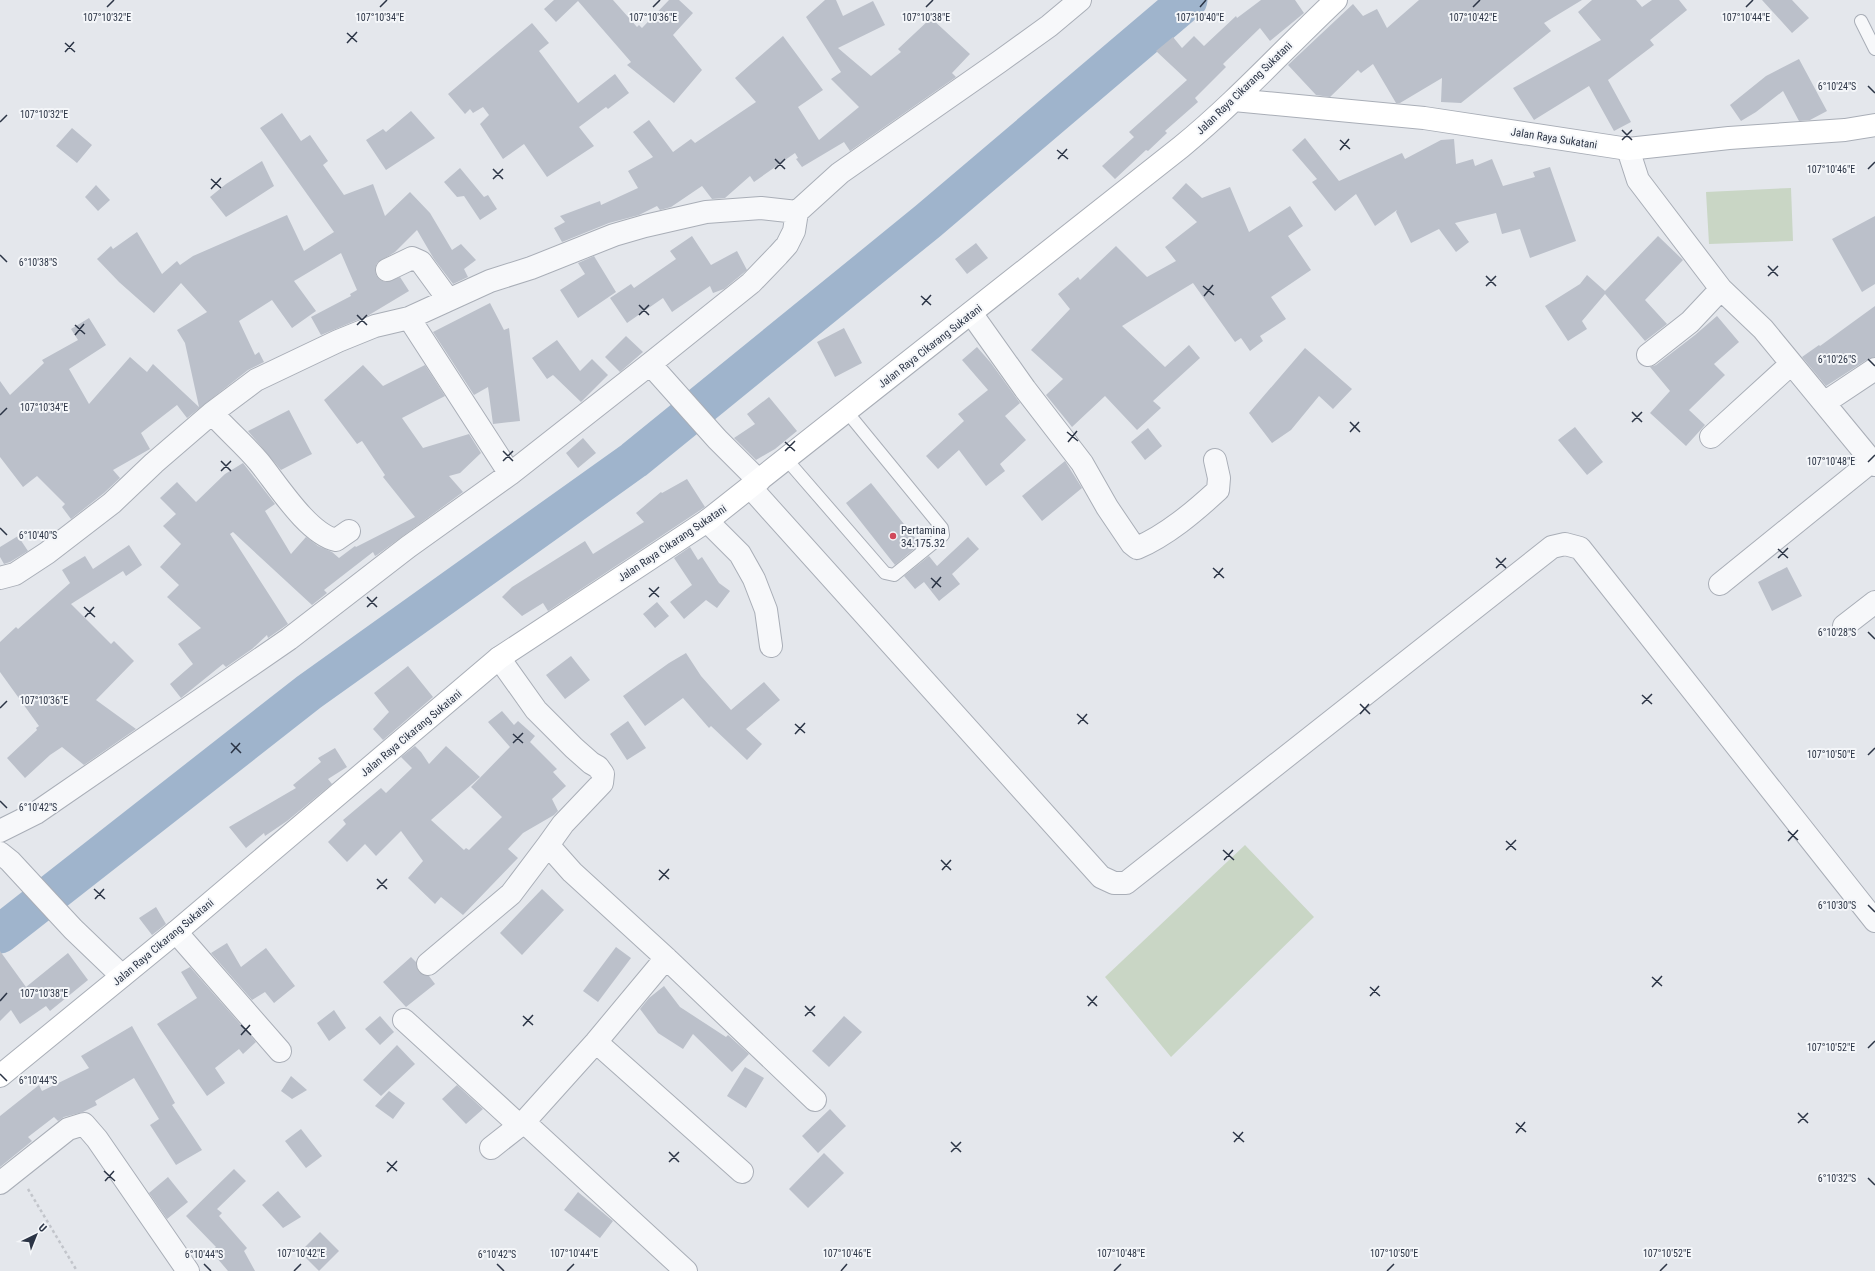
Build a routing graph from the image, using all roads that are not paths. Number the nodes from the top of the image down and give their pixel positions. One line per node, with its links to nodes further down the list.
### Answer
1 (1080, 0): 8 (street)
2 (1336, 0): 5 (main road, Jalan Raya Cikarang Sukatani)
3 (1861, 21): 4 (lane)
4 (1875, 48)
5 (1234, 100): 7 (main road, Jalan Raya Sukatani); 12 (main road, Jalan Raya Cikarang Sukatani)
6 (1875, 125): 7 (main road, Jalan Raya Sukatani)
7 (1628, 149): 10 (street)
8 (797, 212): 11 (street); 15 (street)
9 (387, 270): 11 (street)
10 (1721, 289): 14 (street); 16 (street)
11 (448, 299): 13 (street)
12 (971, 313): 19 (main road, Jalan Raya Cikarang Sukatani); 23 (street)
13 (409, 318): 20 (street); 25 (street)
14 (1648, 355)
15 (650, 364): 25 (street); 26 (street)
16 (1791, 364): 18 (street); 21 (street)
17 (1875, 369): 18 (street)
18 (1824, 403): 24 (street)
19 (847, 412): 22 (main road, Jalan Raya Cikarang Sukatani); 22 (lane)
20 (212, 413): 28 (street); 29 (street)
21 (1711, 437)
22 (787, 460): 26 (main road, Jalan Raya Cikarang Sukatani)
23 (1215, 460)
24 (1873, 463): 30 (street)
25 (510, 474): 35 (street)
26 (755, 485): 27 (main road, Jalan Raya Cikarang Sukatani); 38 (street)
27 (708, 521): 33 (street); 34 (main road, Jalan Raya Cikarang Sukatani)
28 (349, 531)
29 (0, 578)
30 (1720, 584)
31 (1875, 602): 32 (street)
32 (1844, 626)
33 (771, 646)
34 (500, 658): 36 (street); 39 (main road, Jalan Raya Cikarang Sukatani)
35 (0, 831)
36 (548, 844): 40 (street); 41 (street)
37 (5, 857): 42 (street)
38 (1875, 921)
39 (176, 932): 42 (main road, Jalan Raya Cikarang Sukatani); 45 (street)
40 (666, 958): 44 (street); 47 (street)
41 (428, 964)
42 (122, 976): 46 (main road, Jalan Raya Cikarang Sukatani)
43 (404, 1020): 48 (street)
44 (596, 1042): 48 (street); 50 (street)
45 (280, 1051)
46 (0, 1076)
47 (815, 1100)
48 (522, 1124): 49 (street); 53 (street)
49 (491, 1148)
50 (742, 1172)
51 (8, 1176): 52 (street)
52 (188, 1271)
53 (686, 1271)

